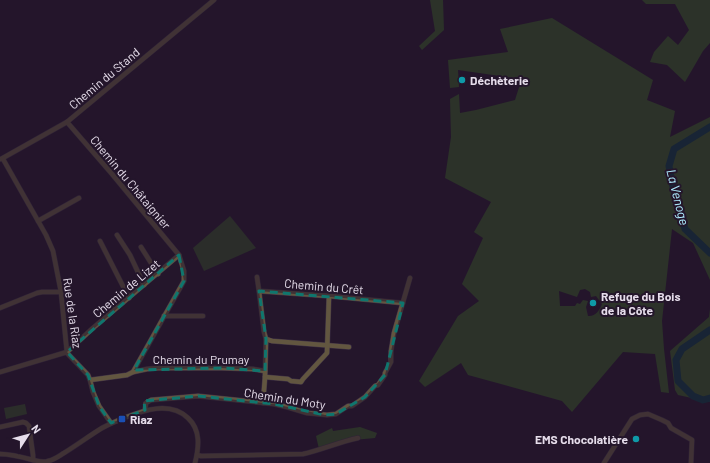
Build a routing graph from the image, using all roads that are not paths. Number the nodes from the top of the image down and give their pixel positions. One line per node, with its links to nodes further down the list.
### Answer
1 (214, 0): 2 (street, Chemin du Stand)
2 (67, 122): 3 (street, Chemin du Stand); 9 (street, Chemin du Châtaignier)
3 (1, 159): 5 (street, Rue de la Riaz)
4 (78, 198): 5 (street)
5 (38, 221): 15 (street, Rue de la Riaz)
6 (117, 235): 13 (street)
7 (100, 241): 17 (street)
8 (141, 247): 10 (street)
9 (179, 255): 10 (street, Chemin de Lizet); 20 (street)
10 (158, 274): 13 (street, Chemin de Lizet)
11 (257, 277): 14 (street)
12 (410, 278): 18 (street, Chemin du Moty)
13 (144, 285): 17 (street, Chemin de Lizet)
14 (259, 291): 16 (street, Chemin du Crêt); 22 (street)
15 (61, 292): 19 (street); 25 (street, Rue de la Riaz)
16 (329, 296): 18 (street, Chemin du Crêt); 23 (street)
17 (129, 298): 25 (street, Chemin de Lizet)
18 (403, 303): 31 (street, Chemin du Moty)
19 (0, 308)
20 (164, 316): 21 (street); 28 (street)
21 (203, 316)
22 (266, 339): 23 (street); 26 (street)
23 (327, 345): 24 (street); 29 (street)
24 (349, 347)
25 (67, 352): 27 (street); 30 (street, Rue de la Riaz)
26 (265, 371): 28 (street, Chemin du Prumay); 29 (street)
27 (0, 372)
28 (133, 372): 30 (street, Chemin du Prumay)
29 (265, 377): 31 (street)
30 (90, 380): 33 (street, Rue de la Riaz)
31 (263, 403): 32 (street, Chemin du Moty)
32 (145, 410): 33 (street); 37 (street)
33 (111, 423): 39 (street)
34 (0, 427): 38 (street)
35 (358, 438): 37 (street)
36 (0, 454): 38 (street)
37 (197, 455): 40 (street)
38 (33, 460): 39 (street)
39 (43, 463)
40 (195, 463)
41 (604, 463): 42 (street)
42 (691, 463)

